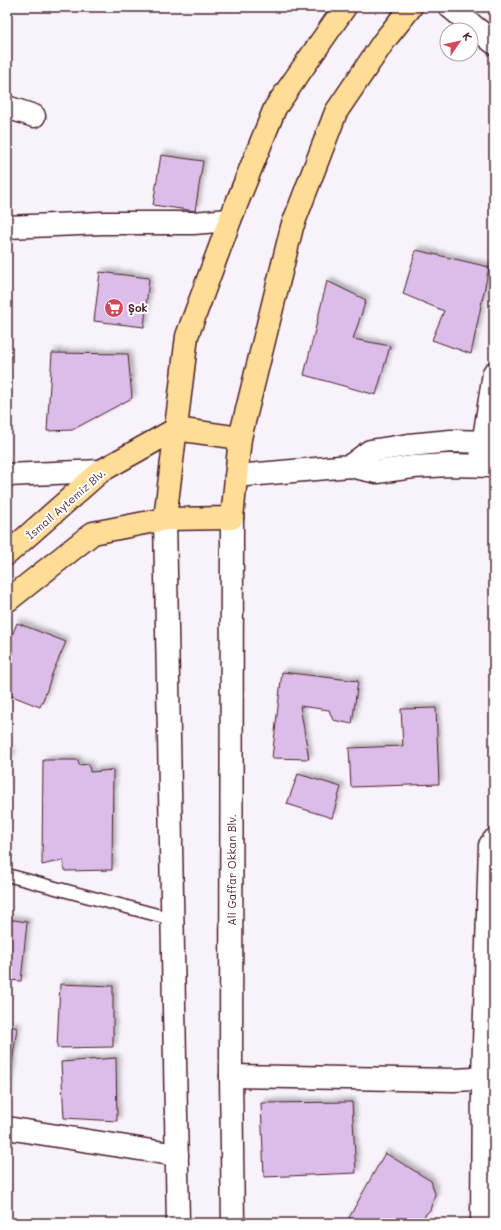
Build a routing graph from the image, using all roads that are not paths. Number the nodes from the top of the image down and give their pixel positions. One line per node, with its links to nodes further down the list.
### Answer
1 (345, 7): 7 (main road)
2 (411, 7): 11 (main road)
3 (450, 7): 4 (street)
4 (494, 43)
5 (7, 107): 6 (street)
6 (34, 116)
7 (230, 220): 8 (street); 10 (main road)
8 (7, 227)
9 (494, 374): 12 (street)
10 (176, 429): 11 (main road); 15 (main road, İsmail Aytemiz Blv.); 18 (main road)
11 (240, 438): 17 (main road)
12 (489, 442): 13 (street); 14 (street)
13 (487, 465): 14 (street)
14 (350, 466): 17 (street)
15 (101, 471): 16 (street); 20 (main road, İsmail Aytemiz Blv.)
16 (7, 475)
17 (236, 476): 19 (main road)
18 (165, 518): 19 (main road); 21 (main road); 24 (street)
19 (232, 518): 25 (street, Ali Gaffar Okkan Blv.)
20 (7, 554)
21 (7, 601)
22 (494, 840): 26 (street)
23 (7, 875): 24 (lane)
24 (172, 919): 28 (street)
25 (231, 1076): 26 (street); 30 (street, Ali Gaffar Okkan Blv.)
26 (488, 1078): 31 (street)
27 (7, 1128): 28 (street)
28 (177, 1154): 29 (street)
29 (178, 1223)
30 (233, 1223)
31 (482, 1223)

